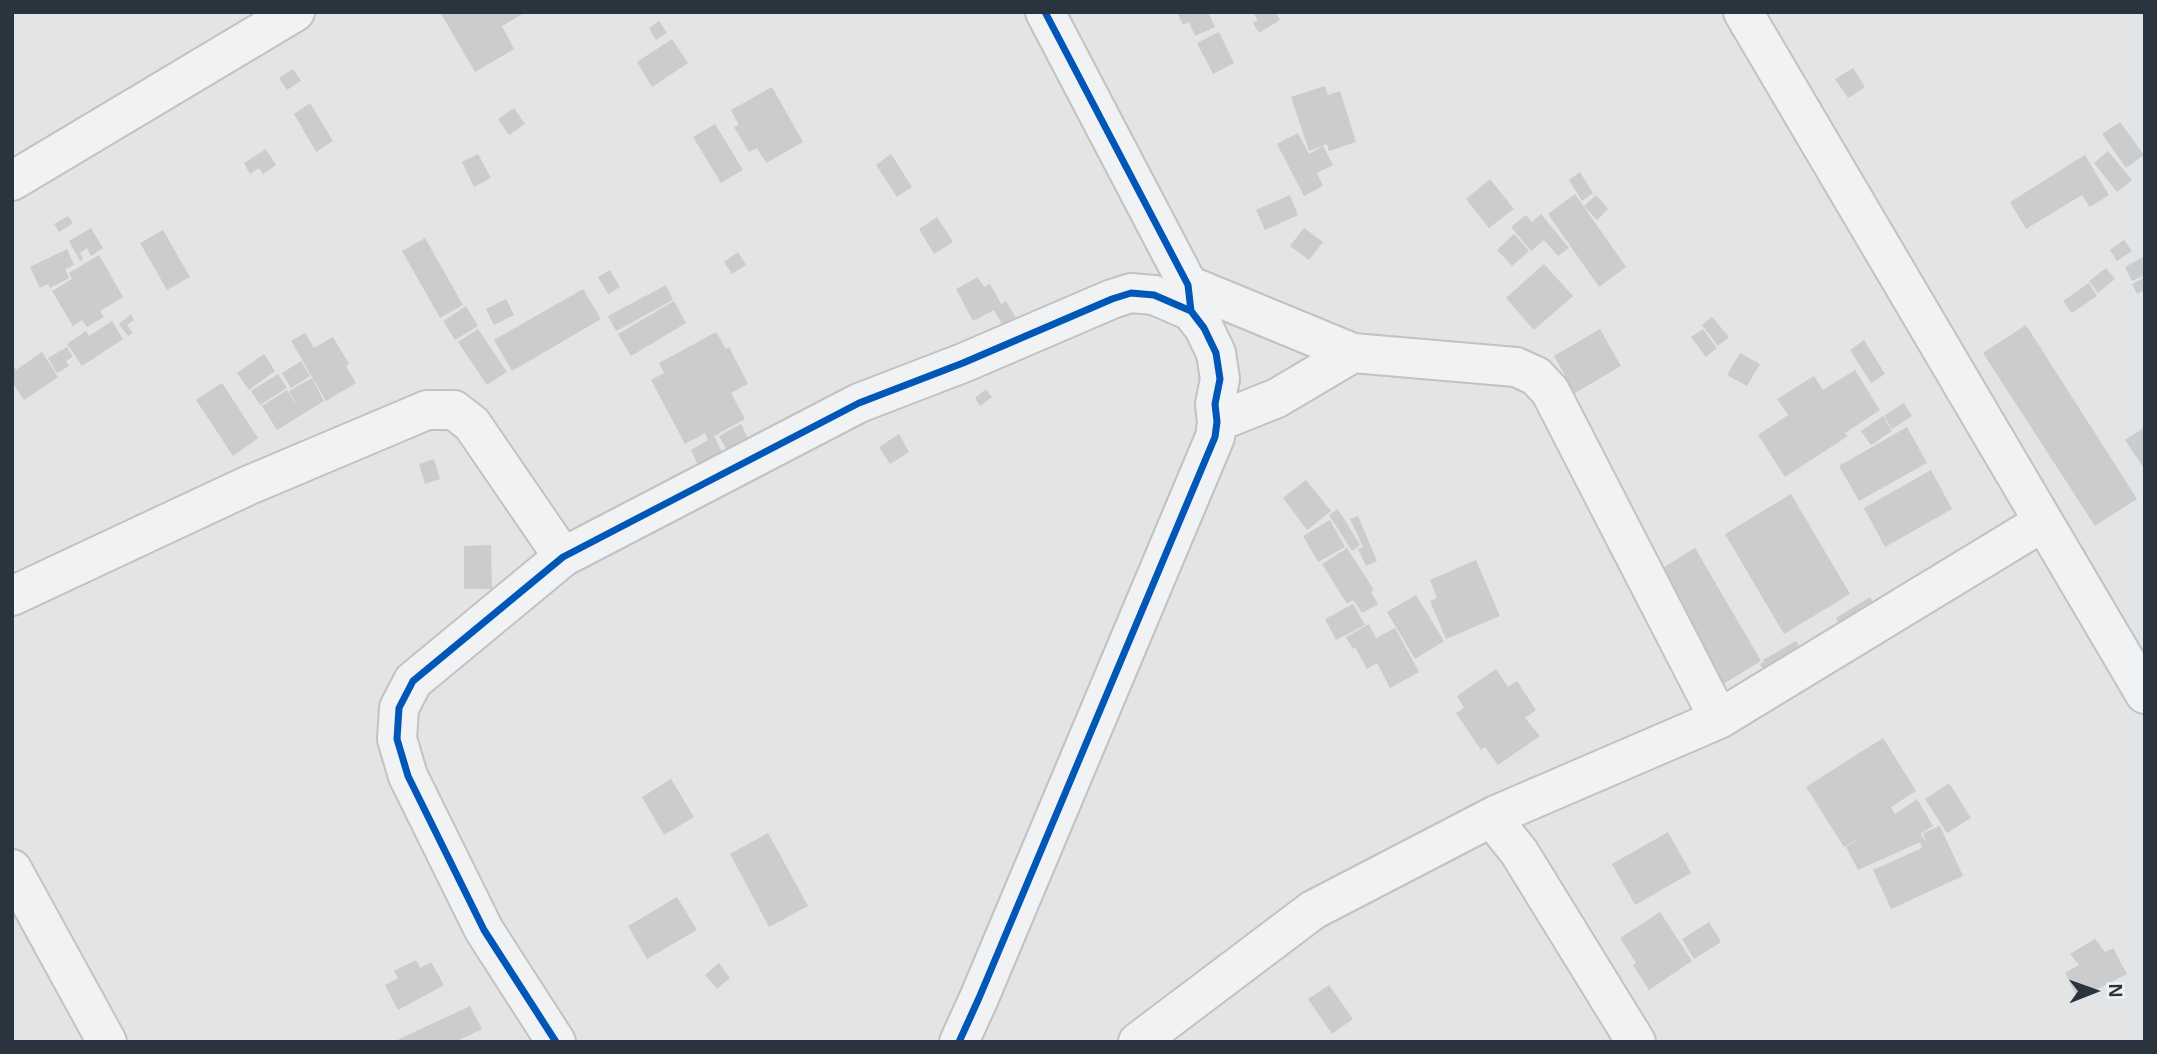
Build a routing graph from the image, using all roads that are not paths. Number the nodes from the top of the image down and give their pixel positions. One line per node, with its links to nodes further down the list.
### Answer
1 (295, 12): 4 (street)
2 (1045, 12): 5 (street)
3 (1742, 12): 8 (street)
4 (12, 181)
5 (1190, 298): 6 (street); 7 (street); 9 (street)
6 (1353, 353): 7 (street); 12 (street)
7 (1217, 422): 17 (street)
8 (2043, 522): 11 (street); 12 (street)
9 (562, 557): 10 (street); 16 (street)
10 (12, 596)
11 (2145, 694)
12 (1719, 719): 13 (street)
13 (1496, 814): 18 (street); 19 (street)
14 (18, 893): 15 (street)
15 (107, 1042)
16 (556, 1042)
17 (959, 1042)
18 (1138, 1042)
19 (1636, 1042)

